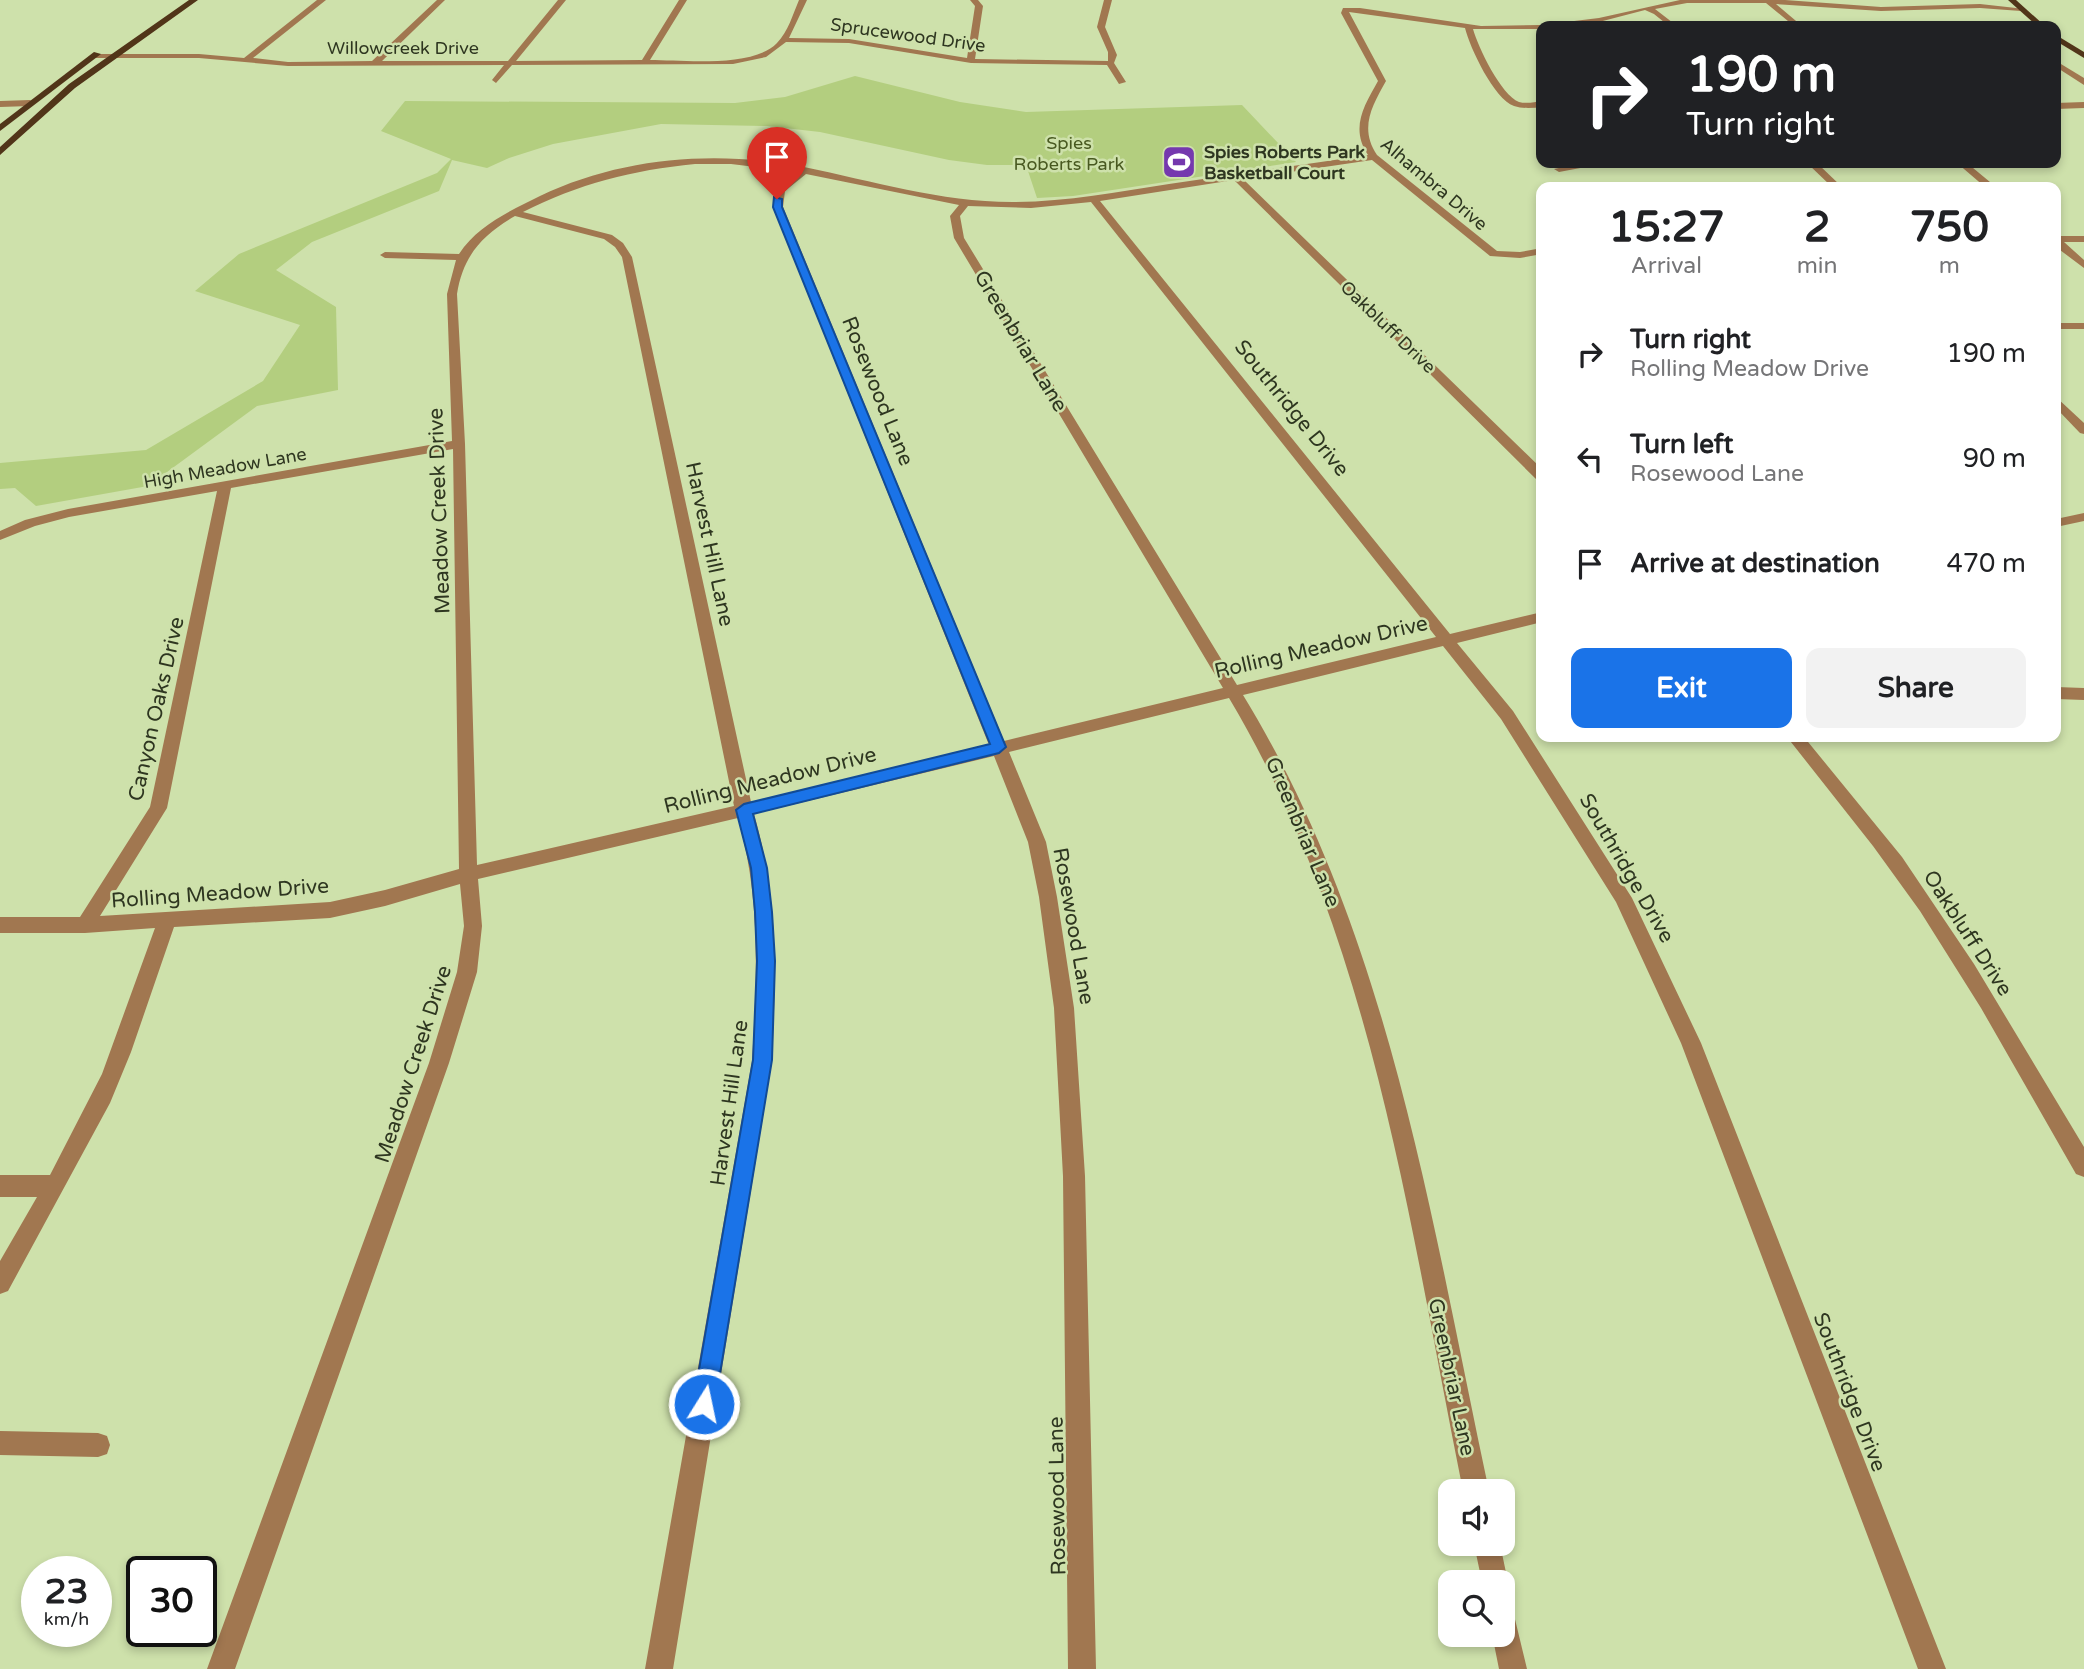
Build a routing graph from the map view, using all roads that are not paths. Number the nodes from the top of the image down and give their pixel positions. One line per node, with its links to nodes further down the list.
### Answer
1 (194, 0): 23 (main road)
2 (322, 0): 25 (street)
3 (441, 0): 28 (street)
4 (562, 0): 29 (street)
5 (683, 0): 27 (street)
6 (803, 0): 19 (street)
7 (974, 0): 26 (street)
8 (1108, 0): 30 (street)
9 (2012, 0): 12 (main road)
10 (1769, 2): 11 (street); 12 (street); 15 (street)
11 (1645, 8): 13 (street); 14 (street)
12 (2021, 9): 16 (main road)
13 (1591, 21)
14 (1667, 21)
15 (1792, 21)
16 (2035, 21)
17 (1469, 27): 18 (street); 38 (street); 43 (street, Alhambra Drive)
18 (1536, 27)
19 (786, 40): 26 (street, Sprucewood Drive); 27 (street, Willowcreek Drive)
20 (2061, 40): 24 (main road)
21 (111, 44): 22 (main road)
22 (93, 56): 23 (street, Willowcreek Drive); 36 (main road)
23 (114, 56): 25 (street, Willowcreek Drive); 35 (main road)
24 (2084, 56)
25 (246, 60): 28 (street, Willowcreek Drive)
26 (971, 61): 30 (street, Sprucewood Drive)
27 (644, 63): 29 (street, Willowcreek Drive)
28 (374, 64): 29 (street, Willowcreek Drive)
29 (509, 64): 32 (street)
30 (1110, 64): 33 (street)
31 (2061, 66): 34 (street)
32 (496, 80)
33 (1122, 82)
34 (2084, 82)
35 (53, 102): 36 (main road); 42 (main road)
36 (30, 103): 37 (street); 41 (main road)
37 (0, 104)
38 (1536, 105)
39 (2061, 106): 40 (street)
40 (2084, 106)
41 (0, 128)
42 (0, 152)
43 (1374, 157): 49 (street); 58 (street, Alhambra Drive)
44 (1566, 168): 47 (street)
45 (1817, 168): 50 (street)
46 (1968, 168): 51 (street)
47 (1559, 169)
48 (805, 170): 53 (street); 54 (street); 78 (street, Rosewood Lane)
49 (1236, 177): 52 (street); 67 (street, Oakbluff Drive)
50 (1832, 182)
51 (1985, 182)
52 (1093, 198): 53 (street); 73 (street, Southridge Drive)
53 (965, 204): 74 (street, Greenbriar Lane)
54 (514, 213): 60 (street); 79 (street, Harvest Hill Lane)
55 (2084, 239): 56 (street)
56 (2061, 240)
57 (2061, 244): 61 (street)
58 (1536, 252)
59 (385, 255): 60 (street)
60 (460, 257): 66 (street, Meadow Creek Drive)
61 (2084, 265)
62 (2061, 326): 63 (street)
63 (2084, 326)
64 (2061, 406): 65 (street)
65 (2084, 430)
66 (459, 444): 68 (street, High Meadow Lane); 80 (street, Meadow Creek Drive)
67 (1536, 471)
68 (225, 486): 71 (street, High Meadow Lane); 83 (street, Canyon Oaks Drive)
69 (2084, 517): 70 (street)
70 (2061, 522)
71 (0, 536)
72 (1536, 618): 73 (street, Rolling Meadow Drive)
73 (1448, 640): 74 (street, Rolling Meadow Drive); 96 (street, Southridge Drive)
74 (1233, 692): 78 (street, Rolling Meadow Drive); 90 (street, Greenbriar Lane)
75 (2061, 693): 76 (street)
76 (2084, 694)
77 (1799, 742): 84 (street, Oakbluff Drive)
78 (999, 747): 79 (street, Rolling Meadow Drive); 94 (street, Rosewood Lane)
79 (744, 810): 80 (street, Rolling Meadow Drive); 93 (street, Harvest Hill Lane)
80 (468, 874): 81 (street, Rolling Meadow Drive); 92 (street, Meadow Creek Drive)
81 (168, 920): 83 (street, Rolling Meadow Drive); 86 (street)
82 (0, 925): 83 (street, Rolling Meadow Drive)
83 (85, 925)
84 (2084, 1167)
85 (0, 1186): 86 (street)
86 (54, 1186): 87 (street)
87 (0, 1283)
88 (0, 1443): 89 (street)
89 (98, 1445)
90 (1473, 1479)
91 (1509, 1647): 95 (street)
92 (221, 1669)
93 (659, 1669)
94 (1082, 1669)
95 (1513, 1669)
96 (1932, 1669)

